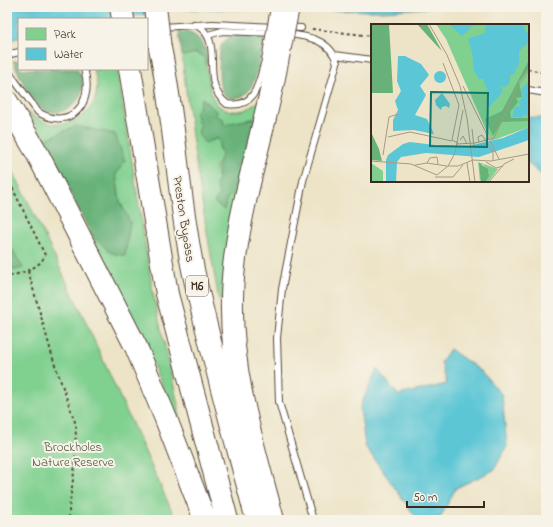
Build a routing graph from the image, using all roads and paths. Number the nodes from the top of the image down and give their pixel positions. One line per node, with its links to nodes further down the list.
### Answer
1 (121, 7): 5 (highway)
2 (155, 7): 30 (highway, Preston Bypass / M6, bridge)
3 (274, 7): 15 (lane, bridge)
4 (288, 7): 15 (highway, bridge)
5 (123, 18)
6 (194, 24): 7 (lane); 8 (lane); 9 (lane)
7 (301, 28): 10 (path)
8 (148, 29)
9 (208, 35): 13 (lane); 15 (lane)
10 (371, 36)
11 (18, 52): 12 (lane)
12 (7, 55)
13 (335, 55): 14 (lane); 32 (lane)
14 (371, 60)
15 (271, 61): 31 (highway)
16 (84, 70): 19 (lane)
17 (130, 70): 29 (highway, M6)
18 (529, 70): 20 (path)
19 (8, 73)
20 (546, 73)
21 (529, 90): 22 (lane)
22 (546, 93)
23 (7, 102): 28 (highway)
24 (7, 176): 25 (path)
25 (28, 271): 26 (path); 27 (path)
26 (7, 277)
27 (69, 520)
28 (205, 520)
29 (226, 520)
30 (257, 520)
31 (273, 520)
32 (313, 520)

